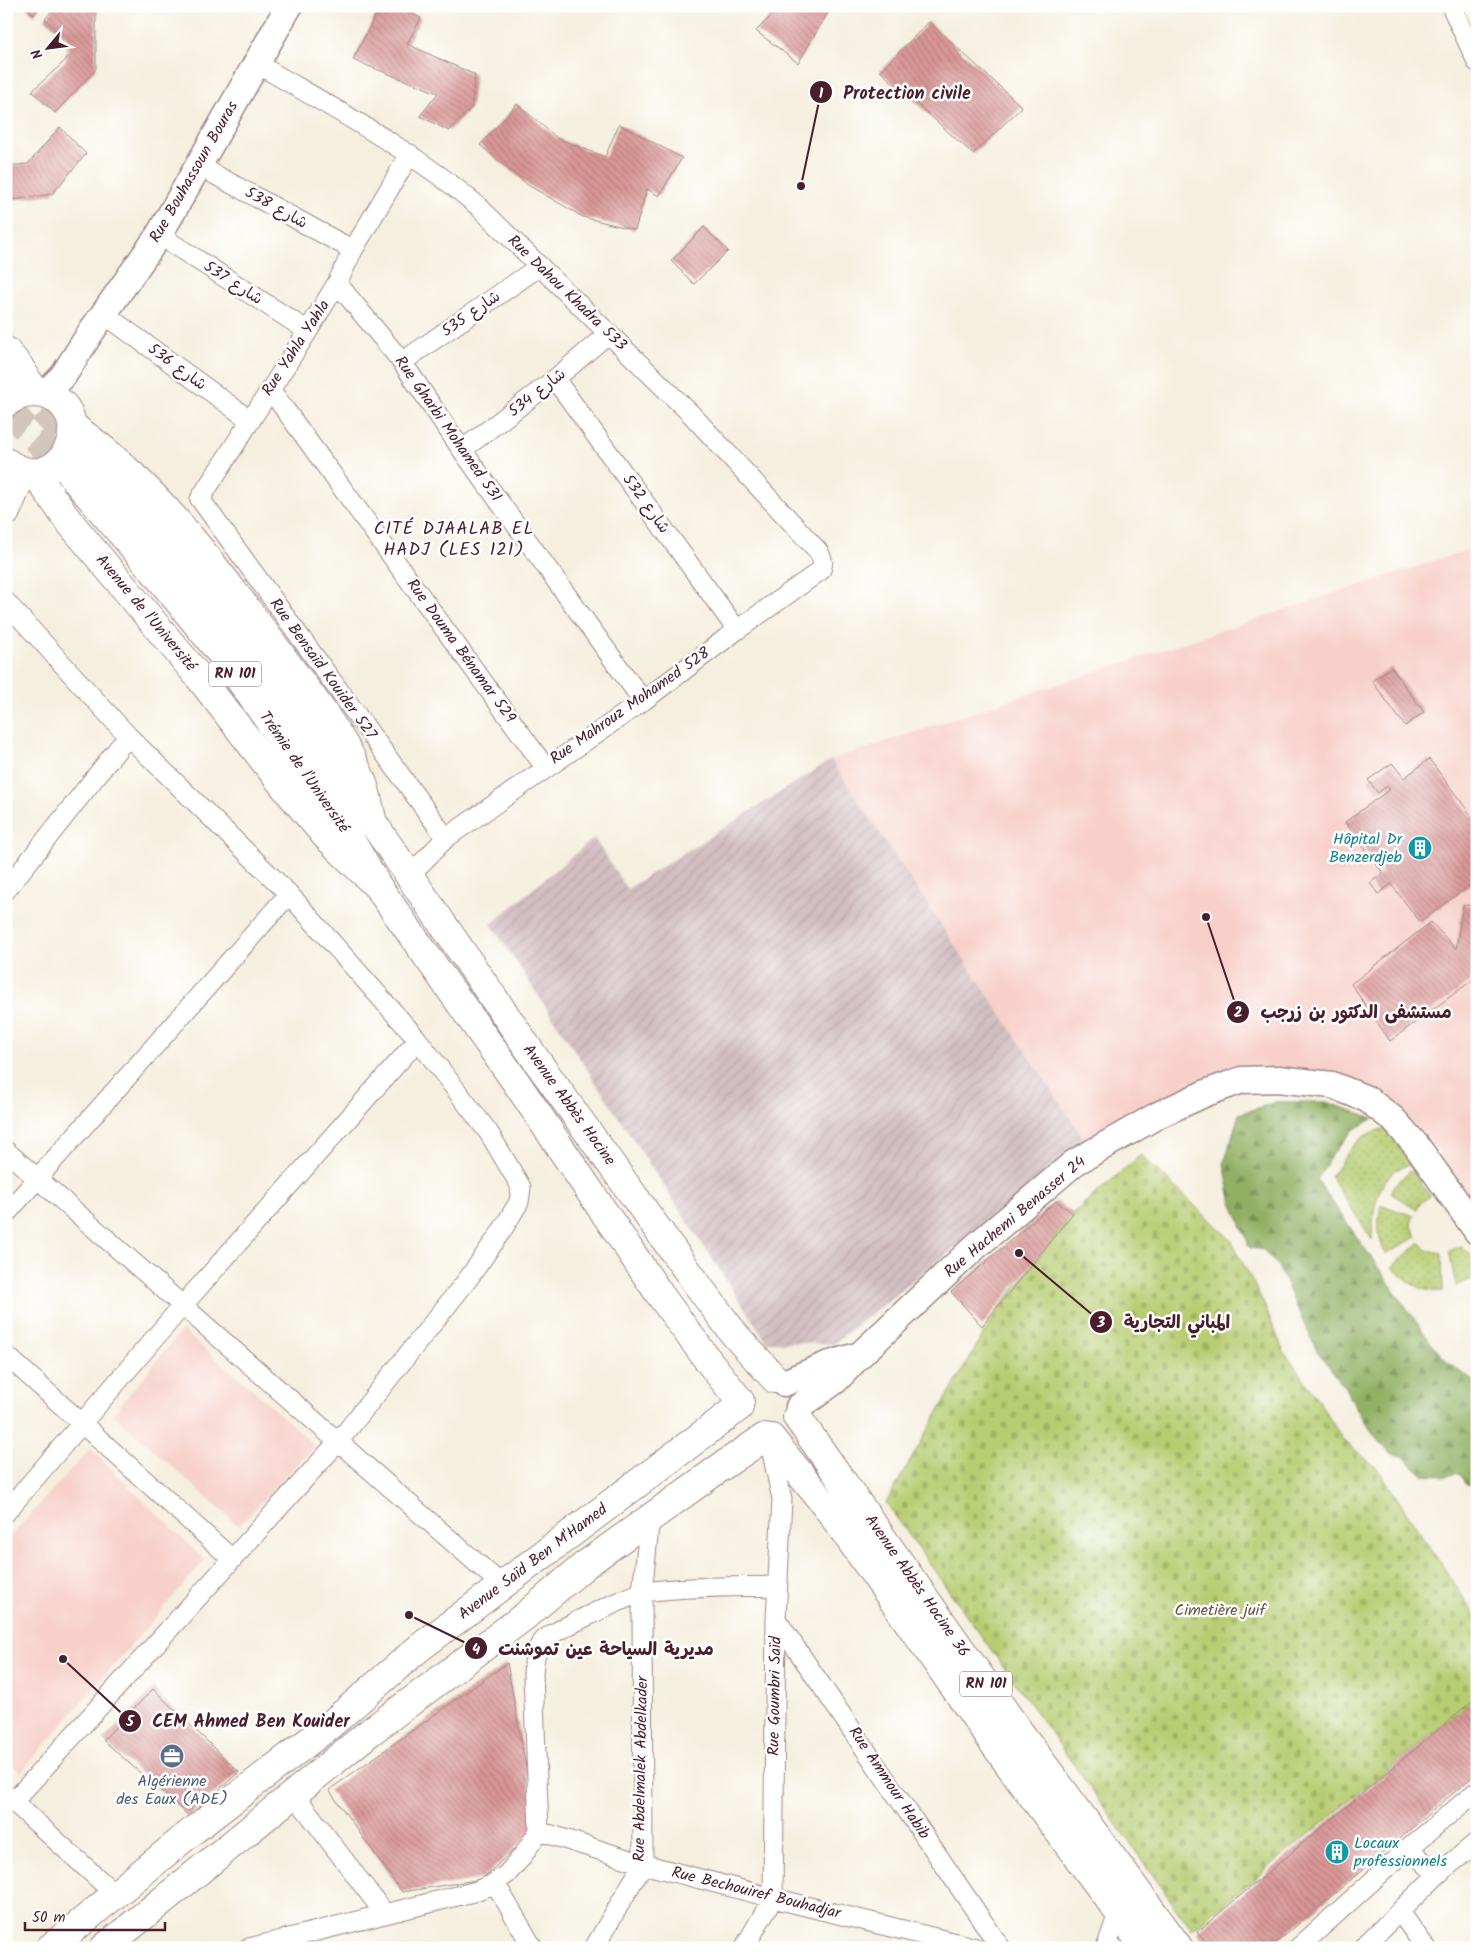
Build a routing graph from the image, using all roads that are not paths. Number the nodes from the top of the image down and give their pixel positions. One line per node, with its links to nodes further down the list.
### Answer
1 (289, 6): 4 (main road, Rue Bouhassoun Bouras)
2 (1451, 6): 3 (street)
3 (1477, 62)
4 (256, 64): 5 (street, Rue Dahou Khadra 533); 6 (main road, Rue Bouhassoun Bouras)
5 (410, 154): 8 (street, Rue Yahla Yahla); 9 (street, Rue Dahou Khadra 533)
6 (199, 166): 7 (main road, Rue Bouhassoun Bouras); 8 (street, 538 شارع)
7 (159, 235): 11 (main road, Rue Bouhassoun Bouras); 12 (street, 537 شارع)
8 (353, 250): 10 (street, Rue Yahla Yahla)
9 (540, 266): 13 (street, Rue Dahou Khadra 533); 15 (street, 535 شارع)
10 (337, 283): 12 (street, Rue Yahla Yahla); 15 (street, Rue Gharbi Mohamed 531)
11 (98, 323): 17 (main road, Rue Bouhassoun Bouras); 19 (street, شارع 536); 20 (main road, Rue Bouhassoun Bouras)
12 (308, 331): 18 (street, Rue Yahla Yahla)
13 (609, 333): 16 (street, 534 شارع); 25 (street, Rue Dahou Khadra 533)
14 (6, 351): 17 (main road)
15 (402, 362): 21 (street, Rue Gharbi Mohamed 531)
16 (555, 379): 21 (street, 534 شارع); 27 (street, 532 شارع)
17 (21, 388): 20 (main road)
18 (270, 390): 19 (street, Rue Yahla Yahla); 30 (street, Rue Douma Bénamar 529)
19 (250, 420): 23 (street, Rue Yahla Yahla)
20 (71, 421): 22 (main road); 31 (main road)
21 (462, 450): 28 (street, Rue Gharbi Mohamed 531)
22 (21, 469): 24 (main road); 34 (main road, Avenue de l'Université)
23 (200, 500): 32 (street, Rue Bensaïd Kouider 527)
24 (6, 512)
25 (814, 574): 27 (street, Rue Mahrouz Mohamed 528)
26 (6, 602): 29 (street)
27 (737, 630): 28 (street, Rue Mahrouz Mohamed 528)
28 (643, 701): 30 (street, Rue Mahrouz Mohamed 528)
29 (128, 736): 35 (street); 36 (street)
30 (545, 767): 32 (street, Rue Mahrouz Mohamed 528)
31 (374, 823): 33 (main road, Avenue Abbès Hocine); 34 (main road, Trémie de l'Université / RN 101)
32 (440, 843): 33 (street, Rue Mahrouz Mohamed 528)
33 (410, 875): 45 (main road, Avenue Abbès Hocine)
34 (378, 887): 46 (main road, Avenue Abbès Hocine)
35 (6, 890)
36 (289, 894): 37 (street); 39 (street)
37 (418, 1040): 42 (street); 50 (street)
38 (6, 1151): 39 (street)
39 (38, 1178): 40 (street); 42 (street)
40 (6, 1214)
41 (1477, 1231): 44 (main road, Rue Hachemi Benasser 24)
42 (183, 1306): 48 (street); 50 (street)
43 (6, 1355): 48 (street)
44 (860, 1356): 45 (main road); 47 (main road, Rue Hachemi Benasser 24)
45 (780, 1381): 46 (main road); 47 (main road)
46 (740, 1404): 49 (main road); 54 (main road, Avenue Saïd Ben M'Hamed)
47 (798, 1412): 49 (main road); 84 (main road, Avenue Abbès Hocine 36 / RN 101)
48 (82, 1423): 51 (street); 53 (street)
49 (768, 1437): 52 (main road, Avenue Saïd Ben M'Hamed); 55 (street, Rue Goumbri Saïd); 71 (main road, Avenue Abbès Hocine 36 / RN 101)
50 (338, 1442): 53 (street); 54 (street)
51 (6, 1512)
52 (650, 1519): 56 (street, Rue Abdelmalek Abdelkader); 57 (main road, Avenue Saïd Ben M'Hamed)
53 (232, 1559): 62 (street)
54 (503, 1586): 69 (main road, Avenue Saïd Ben M'Hamed)
55 (777, 1586): 56 (street); 58 (street, Rue Goumbri Saïd)
56 (642, 1592): 59 (street); 66 (street, Rue Abdelmalek Abdelkader)
57 (525, 1616): 59 (street); 61 (main road, Avenue Saïd Ben M'Hamed)
58 (776, 1619): 70 (street, Rue Goumbri Saïd); 81 (street, Rue Ammour Habib)
59 (545, 1639): 63 (street)
60 (1477, 1792): 65 (street)
61 (294, 1794): 73 (street); 75 (main road, Avenue Saïd Ben M'Hamed)
62 (10, 1798): 69 (street)
63 (539, 1831): 66 (street, Rue Bechouiref Bouhadjar); 68 (street)
64 (1477, 1842): 67 (street)
65 (1409, 1848): 67 (street); 85 (street)
66 (643, 1864): 70 (street, Rue Bechouiref Bouhadjar); 78 (street, Rue Abdelmalek Abdelkader)
67 (1437, 1875): 72 (street)
68 (495, 1883): 73 (street); 77 (street)
69 (116, 1895): 74 (main road, Avenue Saïd Ben M'Hamed)
70 (773, 1898): 79 (street, Rue Goumbri Saïd); 80 (street, Rue Bechouiref Bouhadjar)
71 (1118, 1911): 82 (street); 83 (main road, Avenue Abbès Hocine 36 / RN 101)
72 (1400, 1912): 86 (street); 87 (street)
73 (385, 1914): 76 (street)
74 (50, 1948)
75 (104, 1948)
76 (249, 1948)
77 (533, 1948)
78 (594, 1948)
79 (744, 1948)
80 (976, 1948)
81 (1001, 1948)
82 (1106, 1948)
83 (1145, 1948)
84 (1178, 1948)
85 (1298, 1948)
86 (1362, 1948)
87 (1426, 1948)

